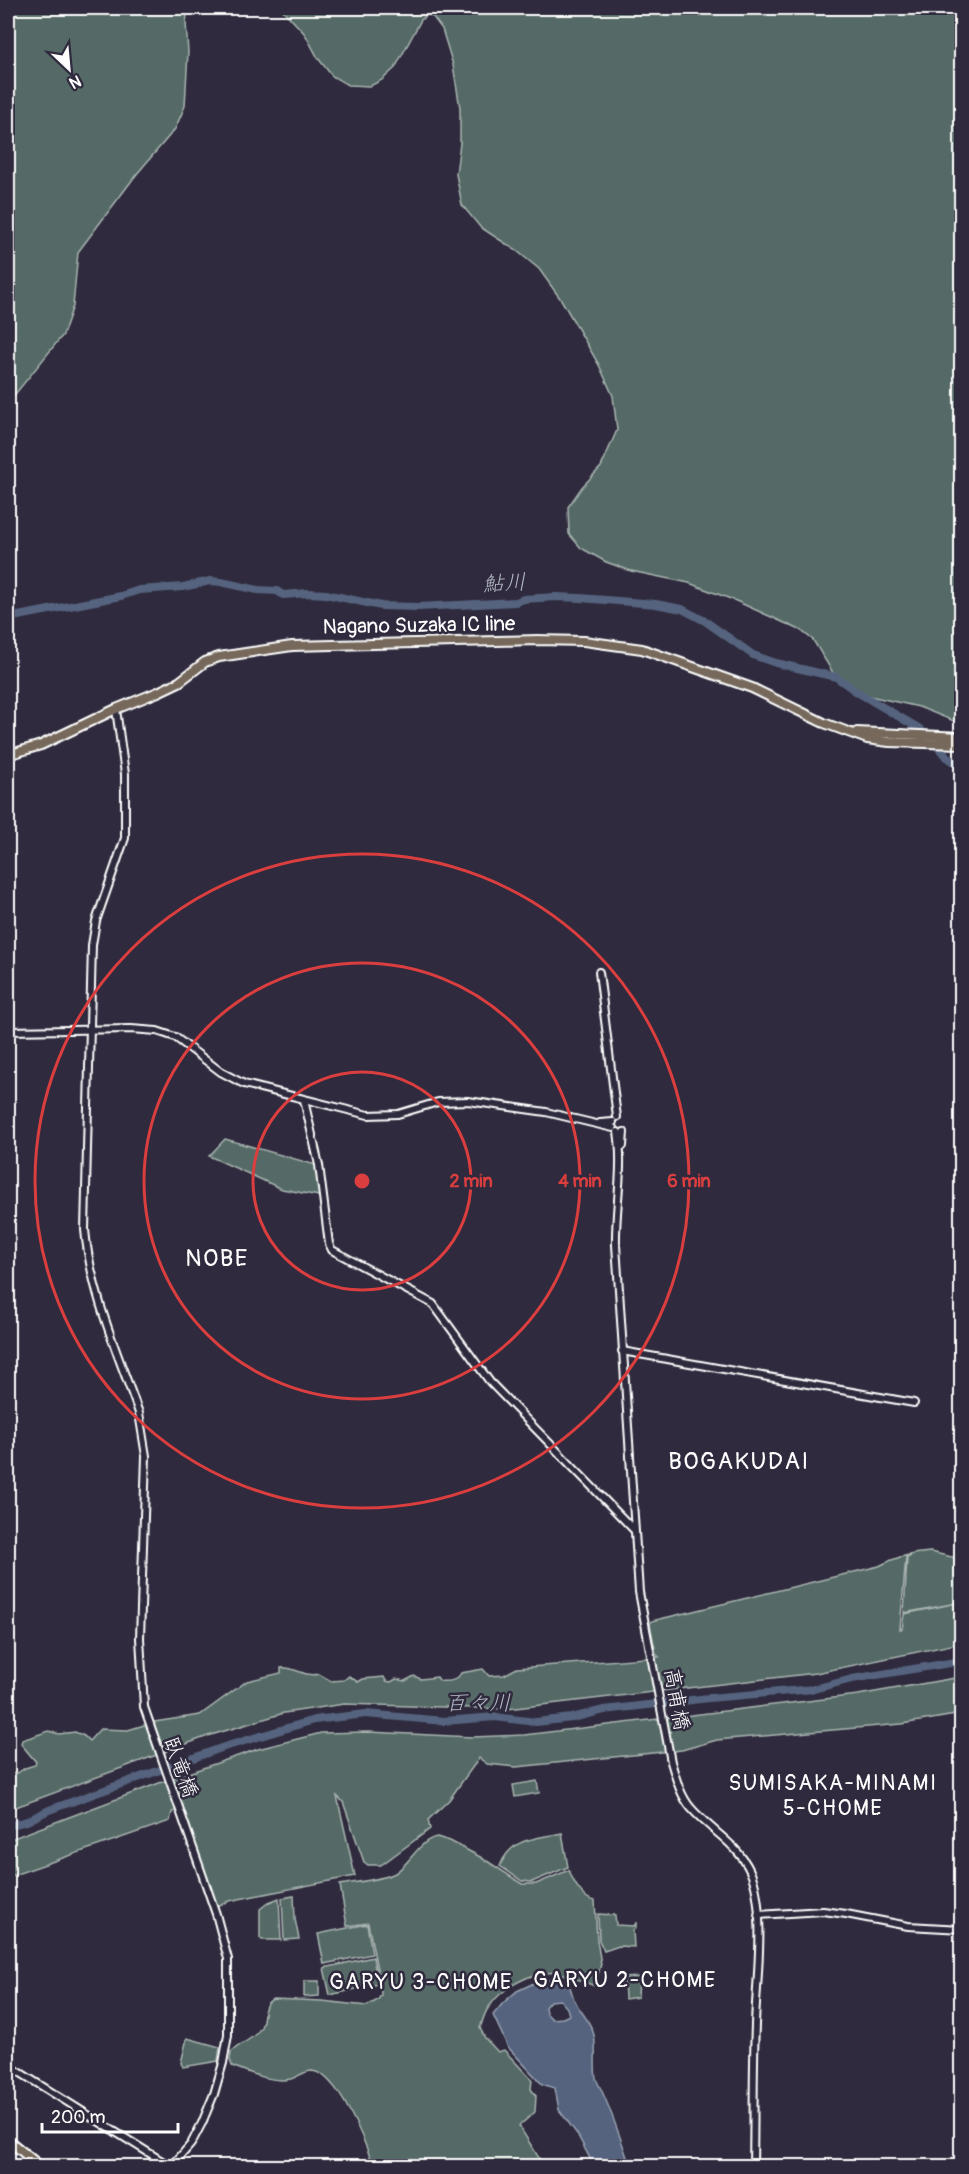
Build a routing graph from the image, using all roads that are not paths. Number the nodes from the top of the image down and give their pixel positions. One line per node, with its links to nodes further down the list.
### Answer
1 (116, 709): 2 (main road, Nagano Suzaka IC line); 5 (main road, Nagano Suzaka IC line); 7 (street, 臥竜橋)
2 (838, 729): 3 (main road, Nagano Suzaka IC line); 4 (main road, Nagano Suzaka IC line)
3 (962, 737)
4 (962, 744)
5 (8, 755)
6 (599, 972): 10 (street, 高甫橋)
7 (91, 1030): 8 (street); 9 (street); 19 (street, 臥竜橋)
8 (8, 1031)
9 (304, 1100): 10 (street); 13 (street)
10 (618, 1125): 11 (street, 高甫橋)
11 (622, 1351): 12 (street); 13 (street, 高甫橋)
12 (914, 1403)
13 (634, 1530): 14 (street, 高甫橋)
14 (758, 1915): 15 (street); 20 (street, 高甫橋)
15 (962, 1929)
16 (8, 2065): 19 (street)
17 (8, 2140): 18 (main road)
18 (40, 2166)
19 (171, 2166)
20 (753, 2166)

